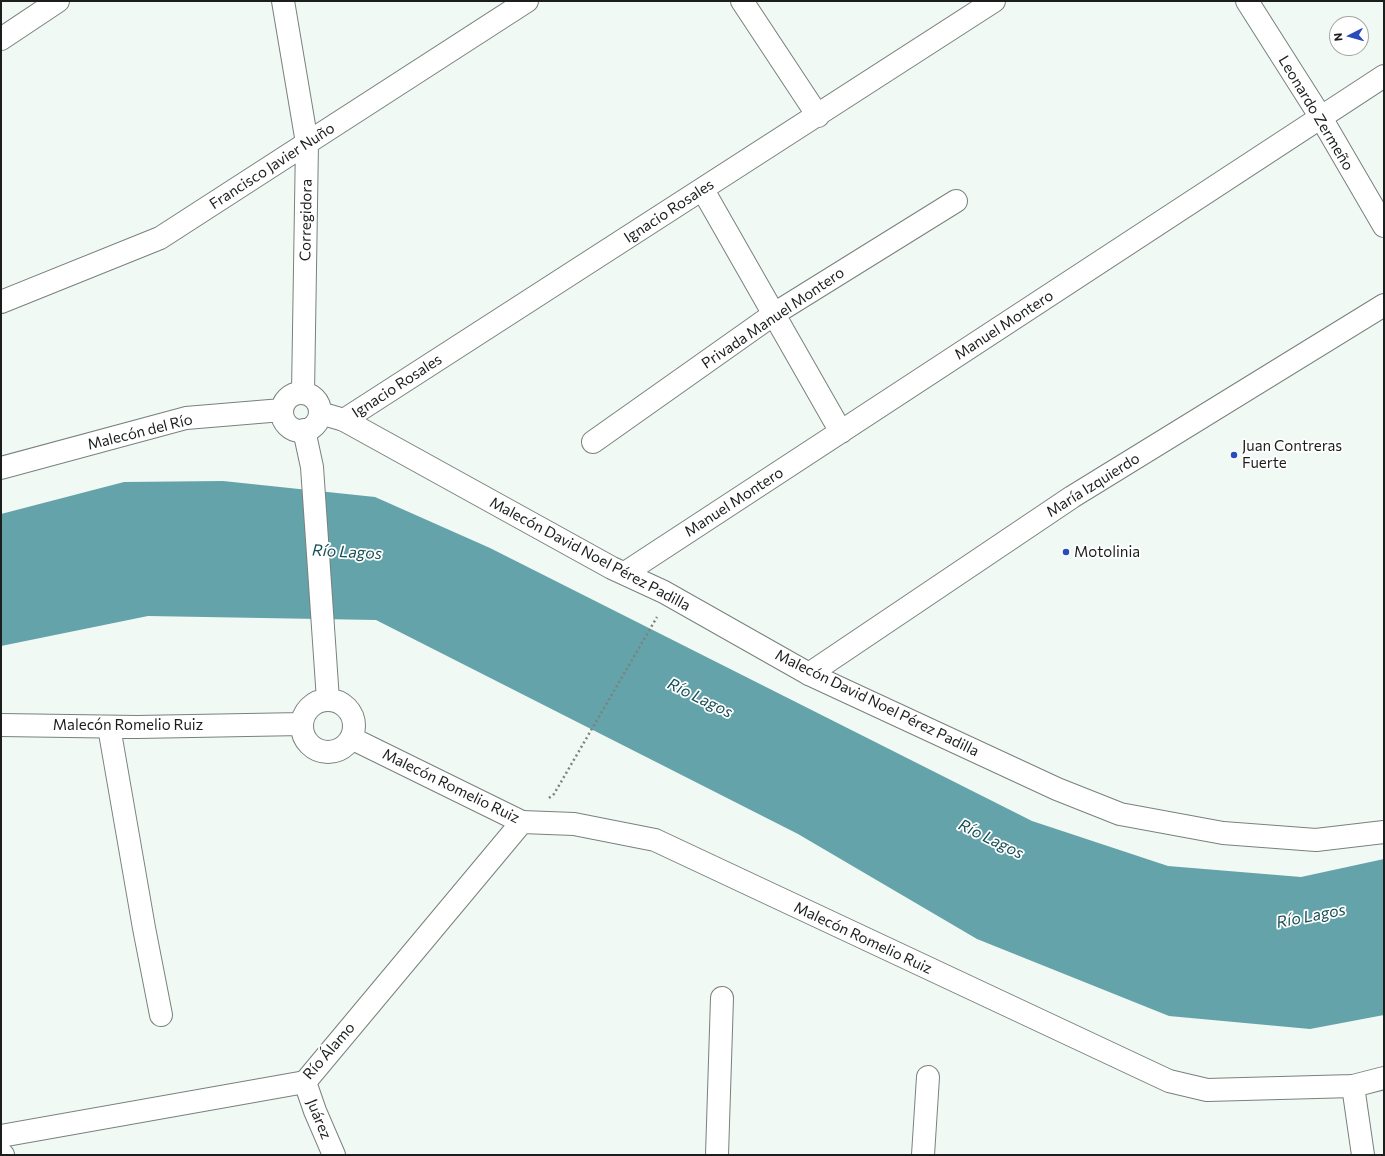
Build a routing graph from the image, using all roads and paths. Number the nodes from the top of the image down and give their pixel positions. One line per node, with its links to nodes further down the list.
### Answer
1 (58, 1): 7 (street)
2 (283, 1): 11 (street, Corregidora)
3 (527, 1): 11 (street, Francisco Javier Nuño)
4 (742, 1): 9 (street)
5 (994, 1): 9 (street, Ignacio Rosales)
6 (1247, 1): 10 (street, Leonardo Zermeño)
7 (1, 39)
8 (1384, 76): 10 (street, Manuel Montero)
9 (818, 116): 12 (street, Ignacio Rosales)
10 (1320, 116): 14 (street, Leonardo Zermeño); 23 (street, Manuel Montero)
11 (307, 143): 15 (street, Francisco Javier Nuño); 18 (street, Corregidora)
12 (703, 190): 17 (street); 21 (street, Ignacio Rosales)
13 (956, 201): 17 (street, Privada Manuel Montero)
14 (1384, 226)
15 (1, 302)
16 (1384, 305): 28 (street, María Izquierdo)
17 (774, 314): 23 (street); 24 (street, Privada Manuel Montero)
18 (303, 392): 19 (street); 20 (street)
19 (282, 410): 22 (street); 25 (street, Malecón del Río)
20 (320, 413): 21 (street, Malecón David Noel Pérez Padilla); 22 (street)
21 (344, 420): 26 (street, Malecón David Noel Pérez Padilla)
22 (304, 430): 29 (street)
23 (841, 432): 26 (street, Manuel Montero)
24 (593, 442)
25 (1, 468)
26 (625, 573): 28 (street, Malecón David Noel Pérez Padilla)
27 (656, 617): 34 (path)
28 (809, 674): 35 (street, Malecón David Noel Pérez Padilla)
29 (328, 700): 30 (street); 33 (street)
30 (302, 724): 32 (street, Malecón Romelio Ruiz); 33 (street)
31 (1, 725): 32 (street, Malecón Romelio Ruiz)
32 (109, 727): 37 (street)
33 (351, 738): 34 (street, Malecón Romelio Ruiz)
34 (522, 822): 40 (street, Río Álamo); 41 (street, Malecón Romelio Ruiz)
35 (1384, 832)
36 (722, 998): 46 (street)
37 (161, 1015)
38 (928, 1077): 47 (street)
39 (1384, 1078): 41 (street, Malecón Romelio Ruiz)
40 (305, 1082): 42 (street, Río Álamo); 45 (street, Juárez)
41 (1353, 1086): 48 (street)
42 (1, 1136)
43 (1, 1153): 44 (street)
44 (4, 1155)
45 (334, 1155)
46 (717, 1155)
47 (923, 1155)
48 (1363, 1155)

